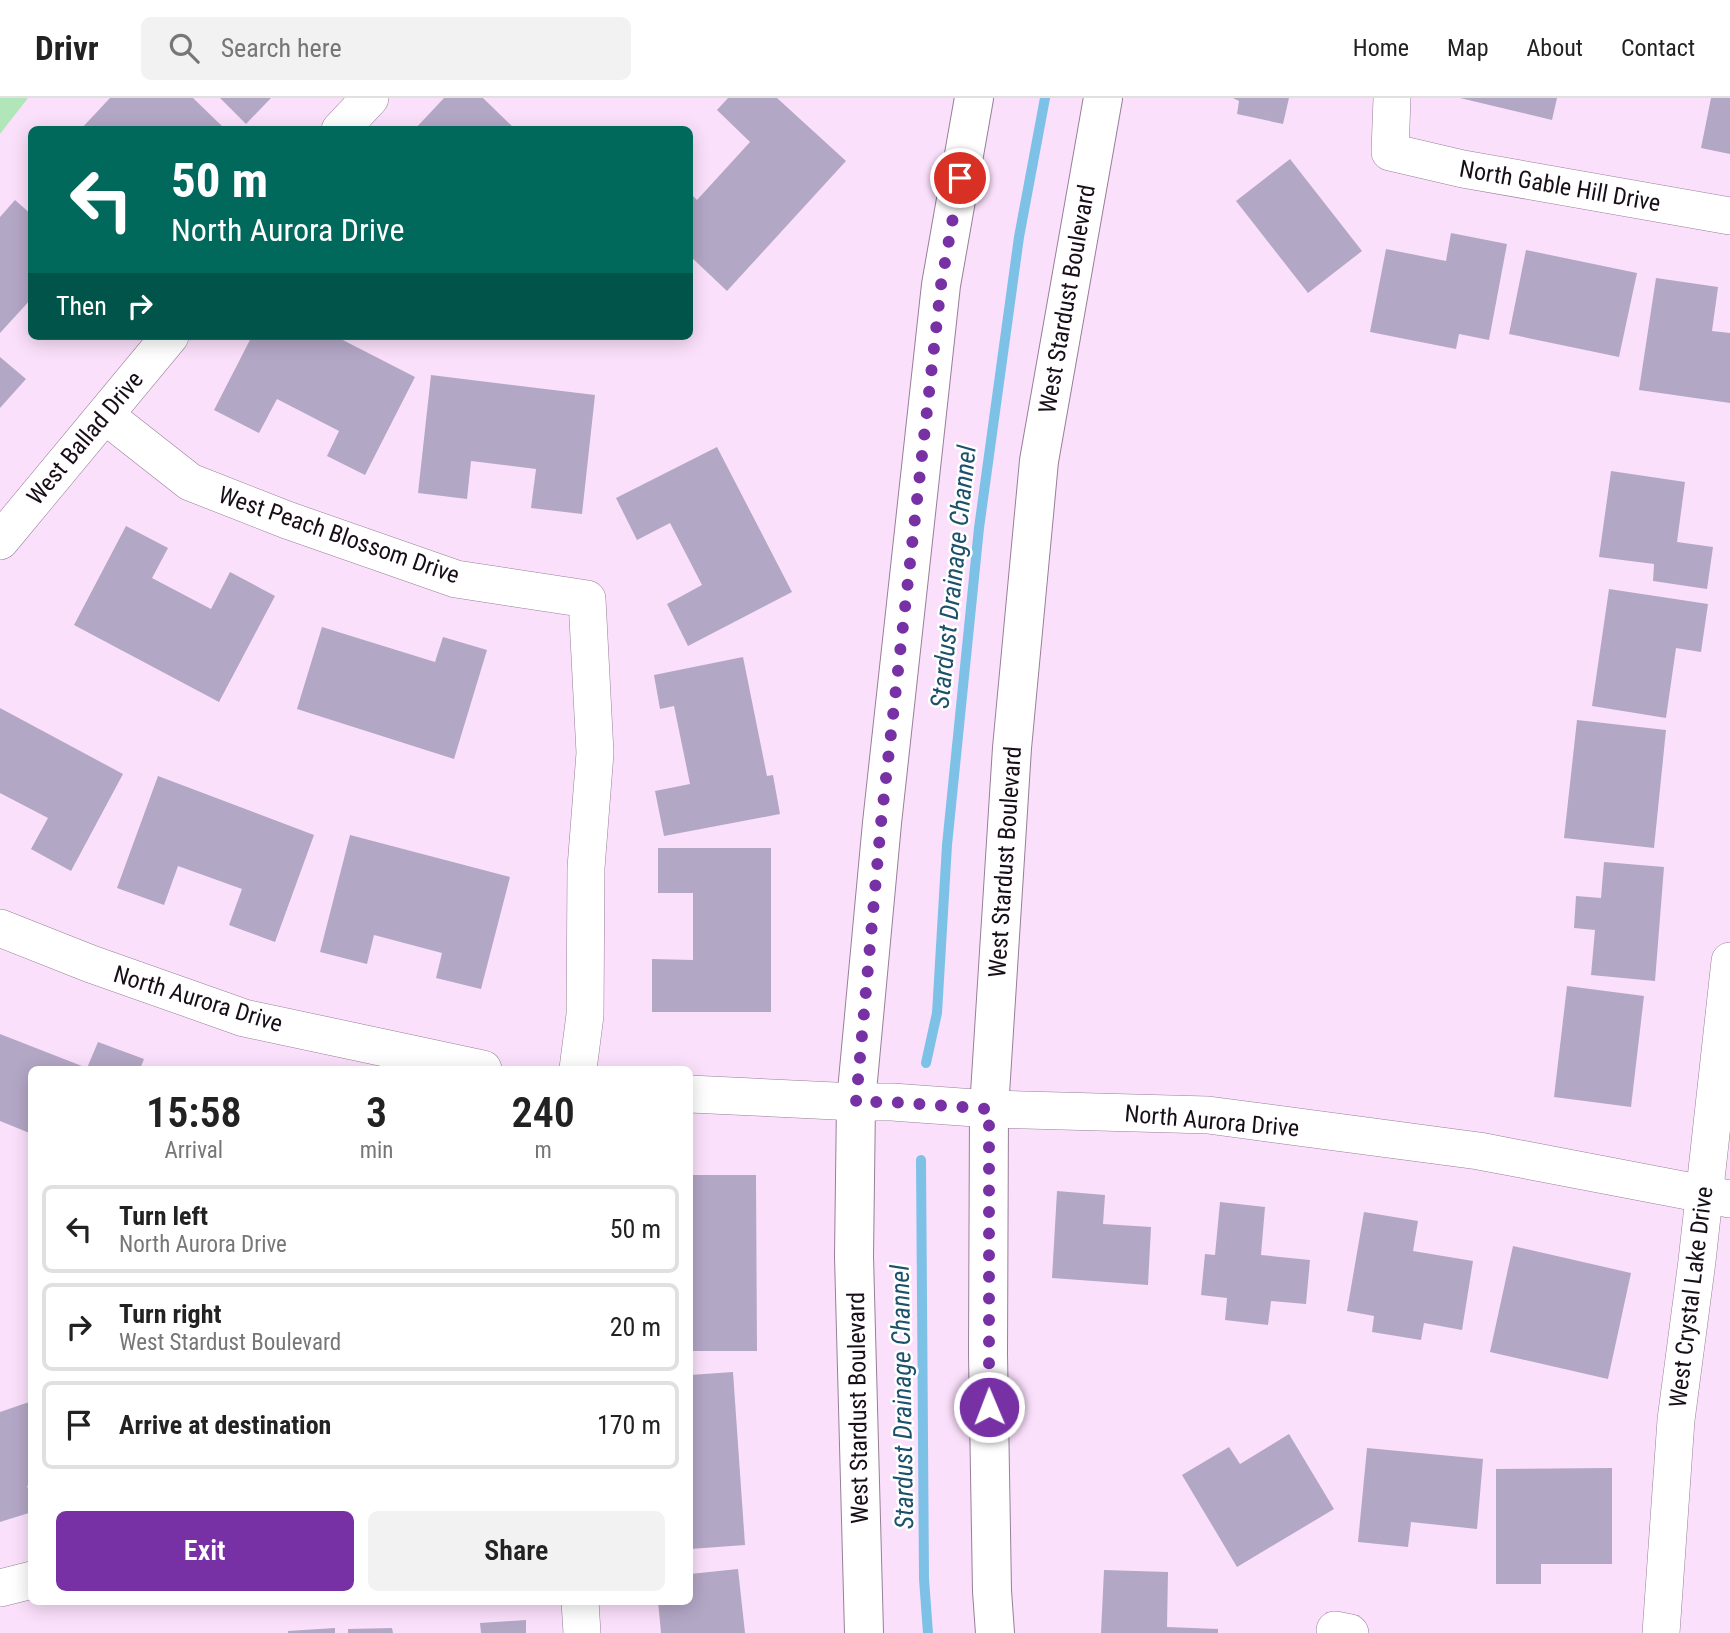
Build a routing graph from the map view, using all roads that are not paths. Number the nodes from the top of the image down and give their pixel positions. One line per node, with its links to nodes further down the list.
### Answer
1 (370, 98): 5 (street)
2 (974, 98): 15 (street, West Stardust Boulevard)
3 (1103, 98): 16 (street, West Stardust Boulevard)
4 (1392, 98): 6 (street, North Gable Hill Drive)
5 (344, 126)
6 (1730, 216)
7 (167, 340): 8 (street, West Ballad Drive)
8 (106, 416): 9 (street, West Ballad Drive); 13 (street, West Peach Blossom Drive)
9 (0, 541)
10 (0, 928): 12 (street, North Aurora Drive)
11 (1730, 961): 17 (street, West Crystal Lake Drive)
12 (469, 1066)
13 (578, 1066)
14 (693, 1094): 15 (street, North Aurora Drive)
15 (874, 1102): 16 (street, North Aurora Drive); 22 (street, West Stardust Boulevard)
16 (974, 1107): 17 (street, North Aurora Drive); 23 (street, West Stardust Boulevard)
17 (1717, 1196): 24 (street, West Crystal Lake Drive)
18 (28, 1581): 19 (street)
19 (0, 1588)
20 (580, 1605): 21 (street)
21 (582, 1633)
22 (864, 1633)
23 (995, 1633)
24 (1661, 1633)

